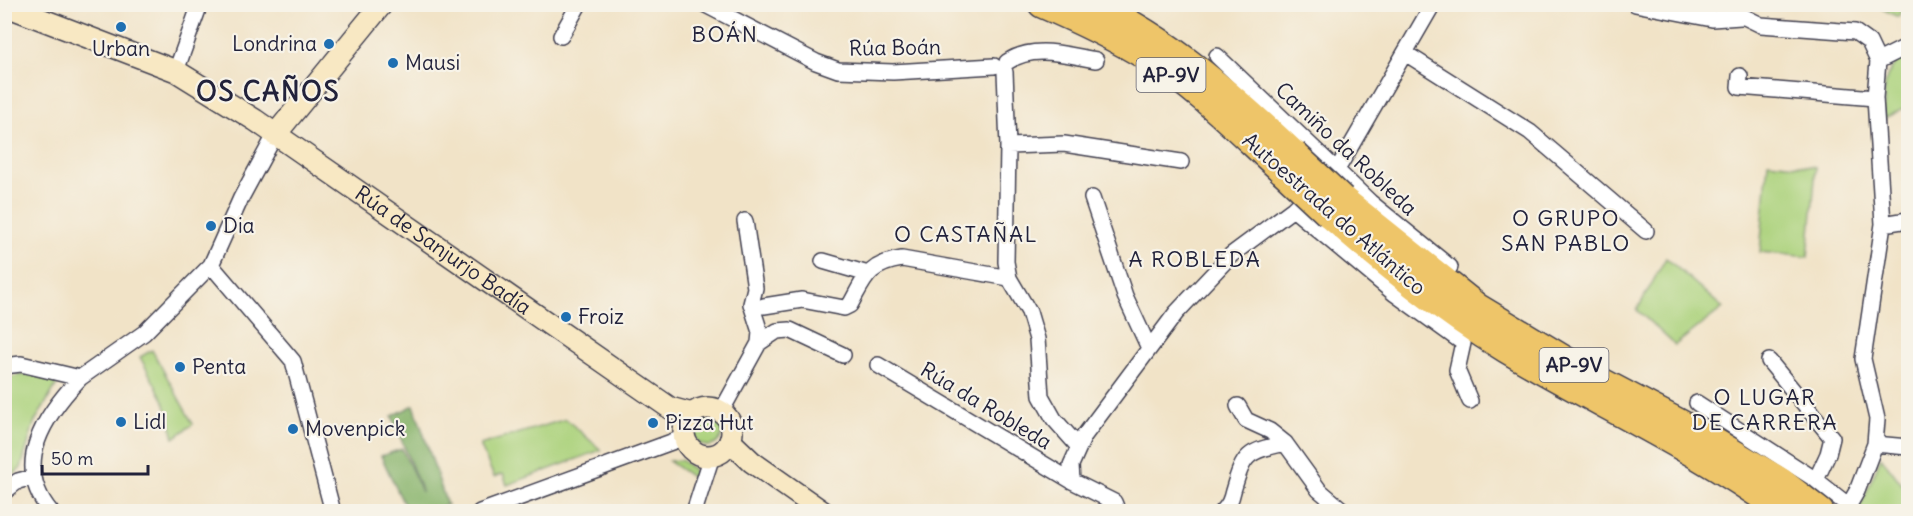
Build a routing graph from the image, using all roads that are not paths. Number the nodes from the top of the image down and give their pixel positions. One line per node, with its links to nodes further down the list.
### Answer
1 (200, 4): 19 (street)
2 (382, 4): 22 (main road)
3 (579, 4): 12 (street)
4 (704, 4): 18 (street, Rúa Boán)
5 (1042, 4): 25 (highway, Autoestrada do Atlántico / AP-9V)
6 (1092, 4): 25 (highway, Autoestrada do Atlántico / AP-9V)
7 (1433, 4): 14 (street, Rúa da Robleda)
8 (1635, 4): 11 (street)
9 (1718, 4): 11 (street)
10 (4, 5): 19 (main road, Rúa de Sanjurjo Badía)
11 (1741, 17): 17 (street)
12 (561, 36)
13 (1908, 46): 17 (street)
14 (1405, 53): 26 (street, Rúa da Robleda); 33 (street)
15 (1217, 56): 26 (street, Camiño da Robleda)
16 (1096, 60): 18 (street, Rúa Boán)
17 (1878, 61): 21 (street)
18 (1002, 66): 23 (street)
19 (176, 70): 22 (main road, Rúa de Sanjurjo Badía)
20 (1740, 76): 21 (street)
21 (1875, 98): 32 (street)
22 (275, 135): 35 (street); 51 (main road, Rúa de Sanjurjo Badía)
23 (1008, 146): 24 (street); 38 (street)
24 (1181, 162)
25 (1288, 162): 28 (highway, Autoestrada do Atlántico / AP-9V, bridge)
26 (1335, 170): 29 (street, Rúa da Robleda); 36 (street, Camiño da Robleda)
27 (1092, 198): 41 (street)
28 (1335, 207): 70 (highway, Autoestrada do Atlántico / AP-9V); 71 (highway, Autoestrada do Atlántico / AP-9V)
29 (1293, 209): 41 (street, Rúa da Robleda); 47 (street)
30 (1908, 220): 32 (street)
31 (745, 221): 40 (street)
32 (1883, 224): 53 (street)
33 (1646, 231)
34 (823, 261): 37 (street)
35 (211, 265): 46 (street); 64 (street)
36 (1450, 267)
37 (868, 274): 38 (street); 39 (street)
38 (1009, 278): 54 (street)
39 (764, 306)
40 (759, 343): 42 (street); 50 (street)
41 (1149, 348): 54 (street, Rúa da Robleda)
42 (843, 355)
43 (1769, 361): 58 (street)
44 (878, 365): 59 (street, Rúa da Robleda)
45 (4, 366): 46 (street)
46 (80, 378): 57 (street)
47 (1470, 401)
48 (1696, 403): 58 (street)
49 (1238, 406): 52 (street)
50 (721, 412): 51 (main road, Rúa de Sanjurjo Badía); 56 (main road)
51 (687, 427): 56 (main road, Rúa de Sanjurjo Badía); 65 (street)
52 (1285, 443): 61 (street); 69 (street)
53 (1875, 444): 55 (street); 62 (street)
54 (1078, 446): 59 (street, Rúa da Robleda)
55 (1908, 447)
56 (721, 450): 66 (street); 67 (main road, Rúa de Sanjurjo Badía)
57 (33, 477): 60 (street); 63 (street)
58 (1816, 480): 62 (street)
59 (1072, 481): 68 (street, Rúa da Robleda)
60 (4, 492)
61 (1229, 509)
62 (1847, 509)
63 (51, 512)
64 (333, 512)
65 (480, 512)
66 (694, 512)
67 (823, 512)
68 (1118, 512)
69 (1345, 512)
70 (1784, 512)
71 (1820, 512)

